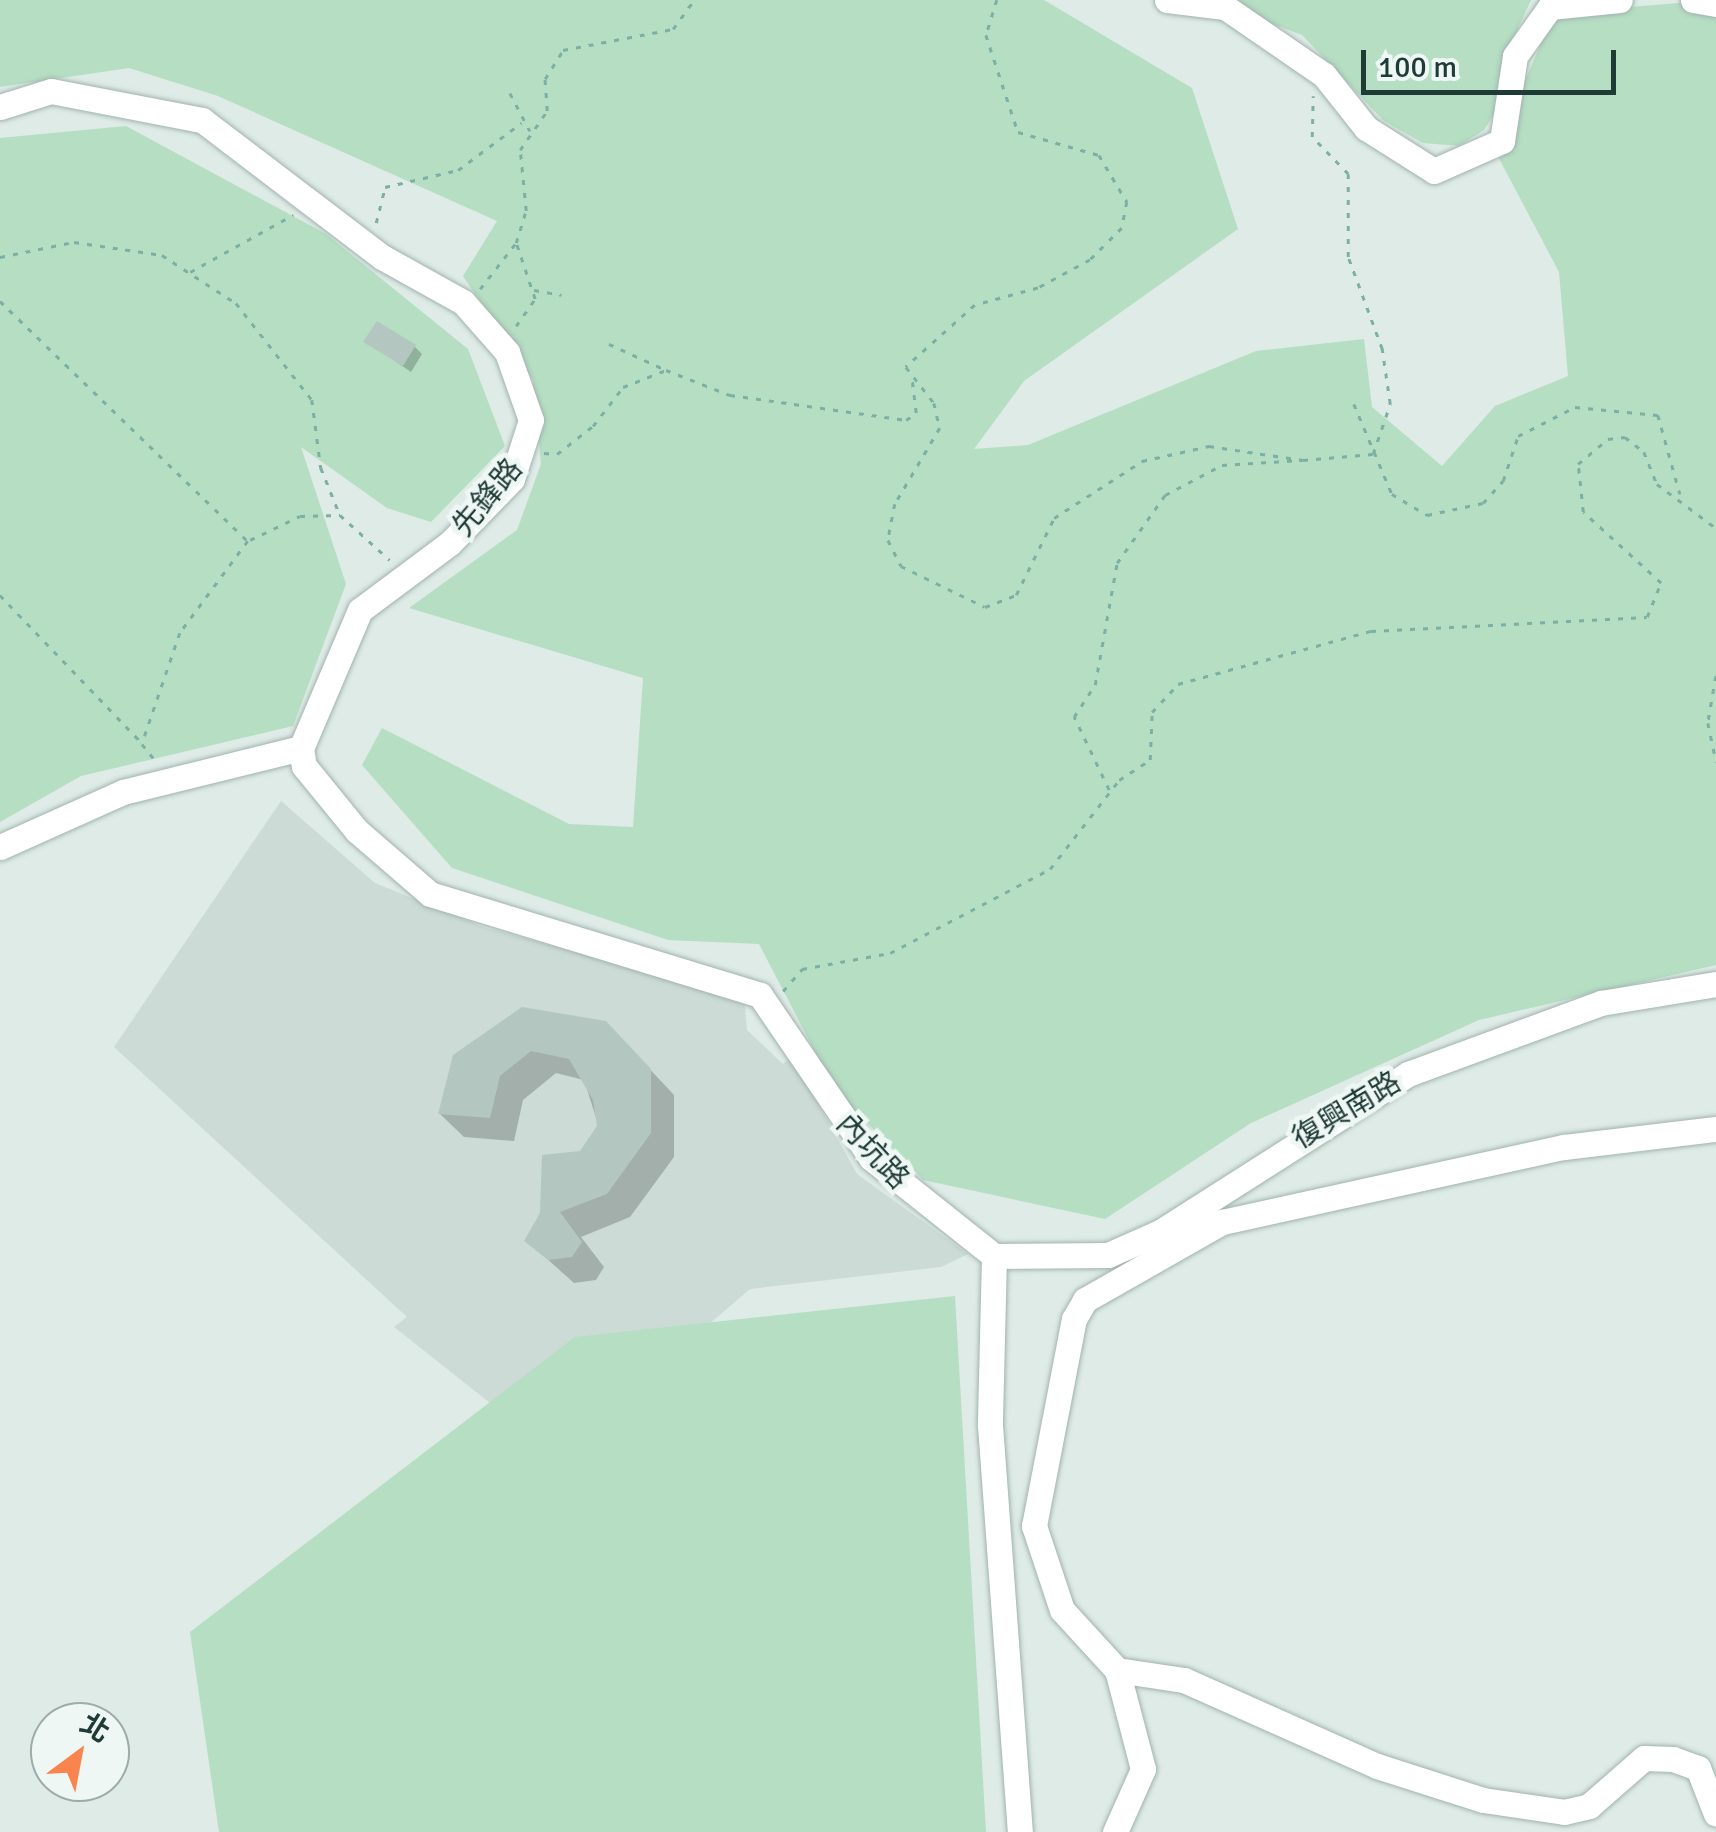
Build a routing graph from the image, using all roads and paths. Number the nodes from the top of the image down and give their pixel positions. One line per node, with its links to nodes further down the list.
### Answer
1 (694, 0): 11 (path)
2 (997, 0): 24 (path)
3 (1167, 0): 7 (street)
4 (1620, 0): 7 (street)
5 (1693, 0): 6 (street)
6 (1716, 4)
7 (1324, 75): 27 (path)
8 (510, 93): 10 (path)
9 (0, 107): 12 (street, 先鋒路)
10 (520, 123): 11 (path); 15 (path)
11 (531, 132): 13 (path)
12 (306, 199): 15 (street, 先鋒路); 16 (path)
13 (516, 242): 17 (path); 20 (path)
14 (0, 257): 16 (path)
15 (382, 257): 20 (street, 先鋒路)
16 (189, 272): 30 (path)
17 (532, 290): 18 (path); 22 (path)
18 (562, 294)
19 (0, 301): 32 (path)
20 (462, 302): 22 (street, 先鋒路)
21 (609, 344): 23 (path)
22 (507, 352): 26 (street, 先鋒路)
23 (666, 370): 24 (path); 26 (path)
24 (911, 374): 28 (path)
25 (1354, 404): 27 (path)
26 (528, 451): 33 (street, 先鋒路)
27 (1373, 454): 28 (path); 29 (path)
28 (1302, 460): 40 (path)
29 (1680, 495): 31 (path); 40 (path)
30 (340, 515): 32 (path); 33 (path)
31 (1716, 528)
32 (248, 541): 36 (path)
33 (408, 574): 37 (street, 先鋒路)
34 (0, 595): 36 (path)
35 (1716, 676): 38 (path)
36 (142, 744): 39 (path)
37 (301, 748): 39 (street); 43 (street, 內坑路)
38 (1716, 762)
39 (170, 778): 41 (street)
40 (1109, 792): 43 (path)
41 (0, 846)
42 (1716, 984): 45 (street, 復興南路)
43 (772, 1008): 45 (street, 內坑路)
44 (1716, 1129): 46 (street)
45 (994, 1256): 48 (street)
46 (1117, 1670): 47 (street); 49 (street)
47 (1716, 1814)
48 (1020, 1832)
49 (1115, 1832)

